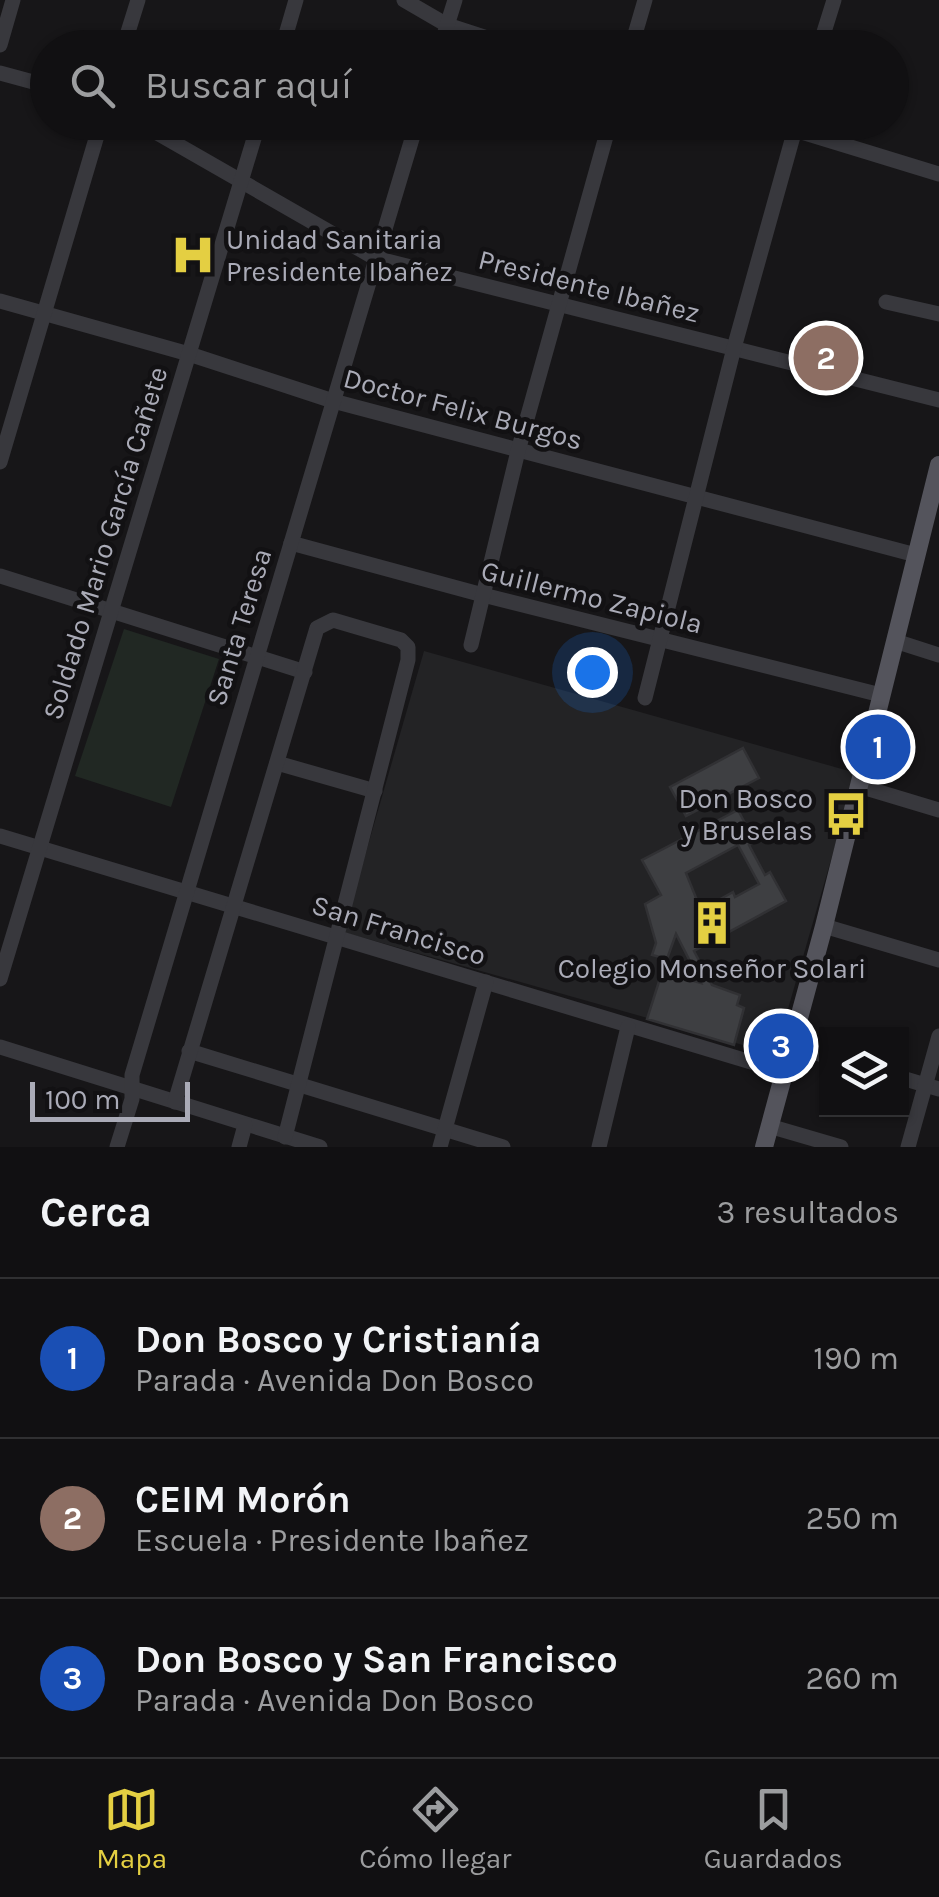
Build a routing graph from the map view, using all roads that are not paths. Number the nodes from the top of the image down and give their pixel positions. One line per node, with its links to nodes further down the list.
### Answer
1 (14, 0): 15 (street)
2 (138, 0): 9 (street)
3 (296, 0): 10 (street)
4 (404, 0): 8 (street)
5 (455, 0): 8 (street)
6 (645, 0): 13 (street)
7 (834, 0): 14 (street)
8 (447, 25): 11 (street); 12 (street)
9 (129, 30)
10 (287, 30)
11 (445, 30)
12 (462, 30)
13 (636, 30)
14 (825, 30)
15 (0, 45)
16 (0, 72): 17 (street)
17 (30, 81)
18 (96, 140): 32 (street)
19 (170, 140): 26 (street, Presidente Ibañez)
20 (254, 140): 26 (street, Soldado Mario García Cañete)
21 (411, 140): 27 (street, Santa Teresa)
22 (605, 140): 30 (street)
23 (792, 140): 33 (street)
24 (838, 140): 25 (street)
25 (939, 174)
26 (242, 181): 27 (street, Presidente Ibañez); 34 (street, Soldado Mario García Cañete)
27 (374, 258): 30 (street, Presidente Ibañez); 36 (street, Santa Teresa)
28 (0, 301): 32 (street, Doctor Felix Burgos)
29 (886, 302): 31 (street)
30 (559, 304): 33 (street, Presidente Ibañez); 37 (street)
31 (939, 314)
32 (46, 315): 34 (street, Doctor Felix Burgos); 38 (street)
33 (734, 348): 35 (street, Presidente Ibañez); 40 (street)
34 (189, 354): 36 (street, Doctor Felix Burgos); 46 (street, Soldado Mario García Cañete)
35 (939, 400)
36 (334, 401): 37 (street, Doctor Felix Burgos); 42 (street, Santa Teresa)
37 (518, 451): 40 (street, Doctor Felix Burgos); 45 (street)
38 (0, 462)
39 (939, 464): 41 (main road)
40 (698, 496): 43 (street, Doctor Felix Burgos); 47 (street)
41 (933, 511): 43 (main road)
42 (291, 542): 45 (street, Guillermo Zapiola); 51 (street, Santa Teresa)
43 (916, 555): 48 (main road)
44 (0, 576): 46 (street)
45 (483, 595): 47 (street, Guillermo Zapiola); 49 (street)
46 (111, 612): 51 (street); 60 (street, Soldado Mario García Cañete)
47 (658, 640): 53 (street, Guillermo Zapiola); 54 (street)
48 (895, 641): 50 (street); 53 (main road)
49 (471, 645)
50 (939, 655)
51 (255, 658): 52 (street); 61 (street, Santa Teresa)
52 (305, 672): 55 (street); 57 (street)
53 (881, 695): 56 (main road)
54 (645, 698)
55 (277, 764): 57 (street); 62 (street)
56 (859, 786): 58 (street); 63 (main road)
57 (374, 791): 64 (street)
58 (939, 810)
59 (0, 836): 60 (street, San Francisco)
60 (38, 848): 61 (street, San Francisco); 66 (street, Soldado Mario García Cañete)
61 (186, 892): 62 (street, San Francisco); 77 (street, Santa Teresa)
62 (235, 907): 64 (street, San Francisco); 72 (street)
63 (824, 926): 65 (street); 70 (main road)
64 (337, 938): 67 (street, San Francisco); 75 (street)
65 (939, 960)
66 (0, 978)
67 (486, 982): 68 (street, San Francisco); 81 (street)
68 (628, 1026): 74 (street, San Francisco); 88 (street)
69 (939, 1036): 76 (street)
70 (792, 1046): 73 (street); 74 (main road)
71 (0, 1048): 77 (street)
72 (189, 1051): 75 (street); 78 (street)
73 (819, 1054)
74 (784, 1072): 80 (main road)
75 (298, 1084): 81 (street); 82 (street)
76 (932, 1087): 91 (street)
77 (133, 1089): 78 (street); 83 (street, Santa Teresa)
78 (175, 1102): 79 (street)
79 (245, 1125): 82 (street); 84 (street)
80 (769, 1126): 89 (main road); 90 (street)
81 (445, 1128): 86 (street); 87 (street)
82 (285, 1136): 85 (street)
83 (117, 1147)
84 (239, 1147)
85 (320, 1147)
86 (440, 1147)
87 (502, 1147)
88 (599, 1147)
89 (764, 1147)
90 (841, 1147)
91 (908, 1147)

